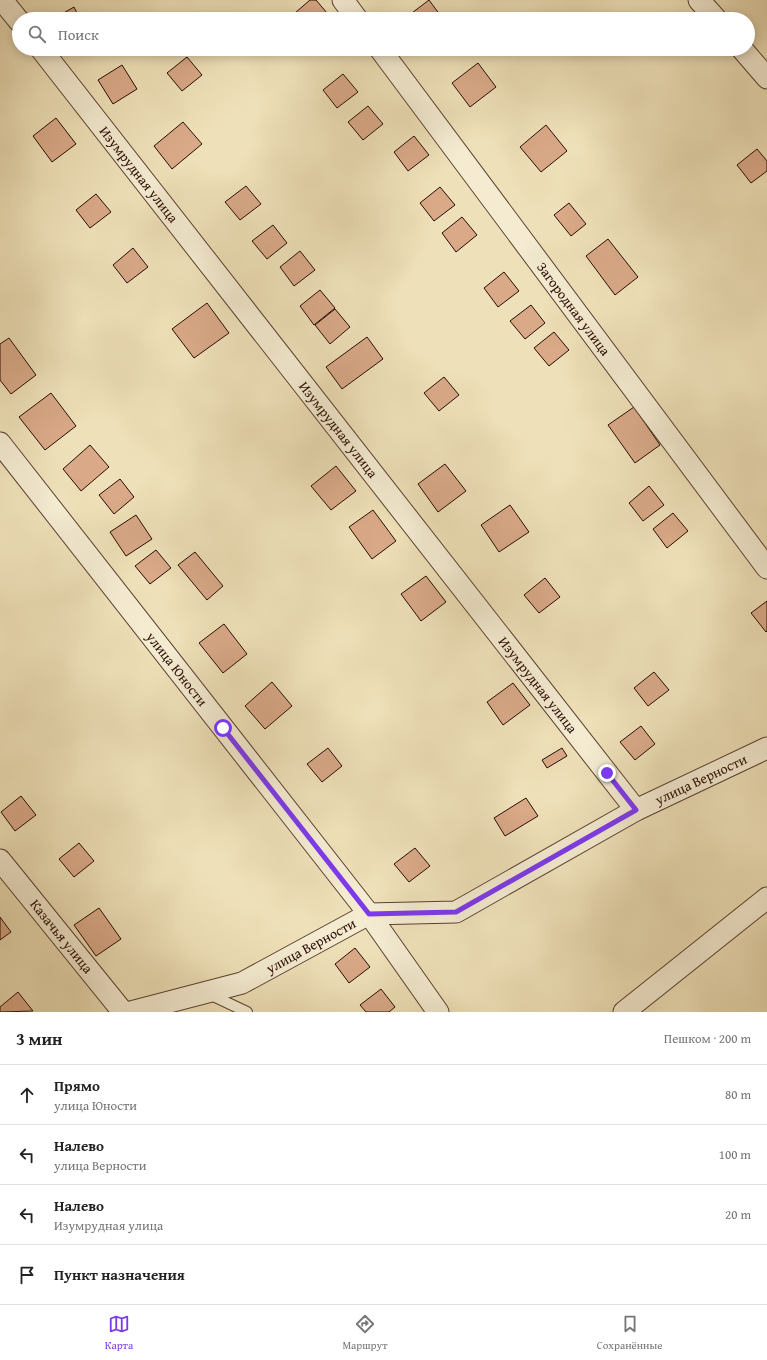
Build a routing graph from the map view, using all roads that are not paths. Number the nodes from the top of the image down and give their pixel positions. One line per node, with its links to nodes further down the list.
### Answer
1 (2, 0): 4 (street)
2 (343, 0): 5 (street)
3 (699, 0): 6 (street)
4 (12, 12)
5 (352, 12)
6 (710, 12)
7 (46, 56): 14 (street, Изумрудная улица)
8 (385, 56): 12 (street, Загородная улица)
9 (748, 56): 10 (street)
10 (767, 78)
11 (0, 443): 17 (street, улица Юности)
12 (767, 568)
13 (767, 748): 14 (street, улица Верности)
14 (636, 810): 17 (street, улица Верности)
15 (0, 860): 19 (street, Казачья улица)
16 (767, 898): 23 (street)
17 (369, 914): 18 (street, улица Верности); 22 (street, улица Юности)
18 (205, 992): 20 (street, улица Верности); 21 (lane)
19 (123, 1012)
20 (131, 1012)
21 (247, 1012)
22 (438, 1012)
23 (624, 1012)

